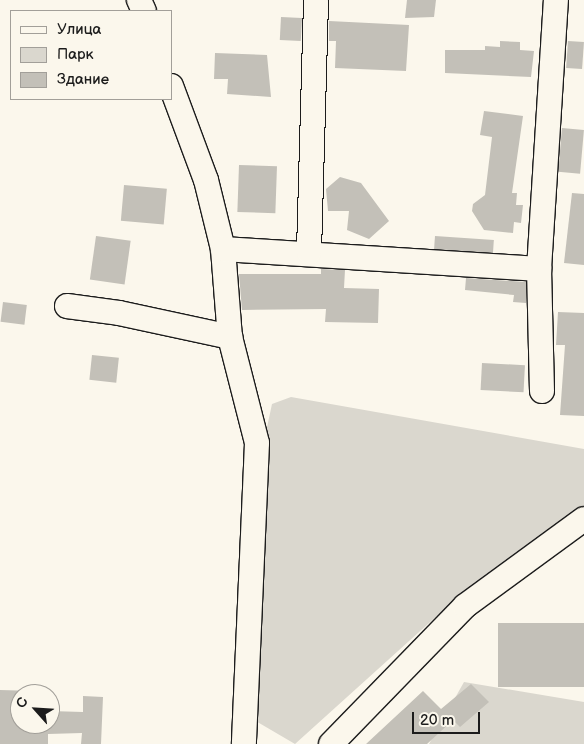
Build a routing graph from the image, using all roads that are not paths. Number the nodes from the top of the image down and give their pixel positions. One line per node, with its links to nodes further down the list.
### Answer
1 (316, 0): 5 (street)
2 (556, 0): 6 (street)
3 (172, 89): 4 (street)
4 (223, 249): 5 (street); 8 (street)
5 (309, 252): 6 (street)
6 (539, 269): 9 (street)
7 (67, 306): 8 (street)
8 (230, 337): 11 (street)
9 (542, 391)
10 (584, 519): 12 (street)
11 (244, 744)
12 (331, 744)

